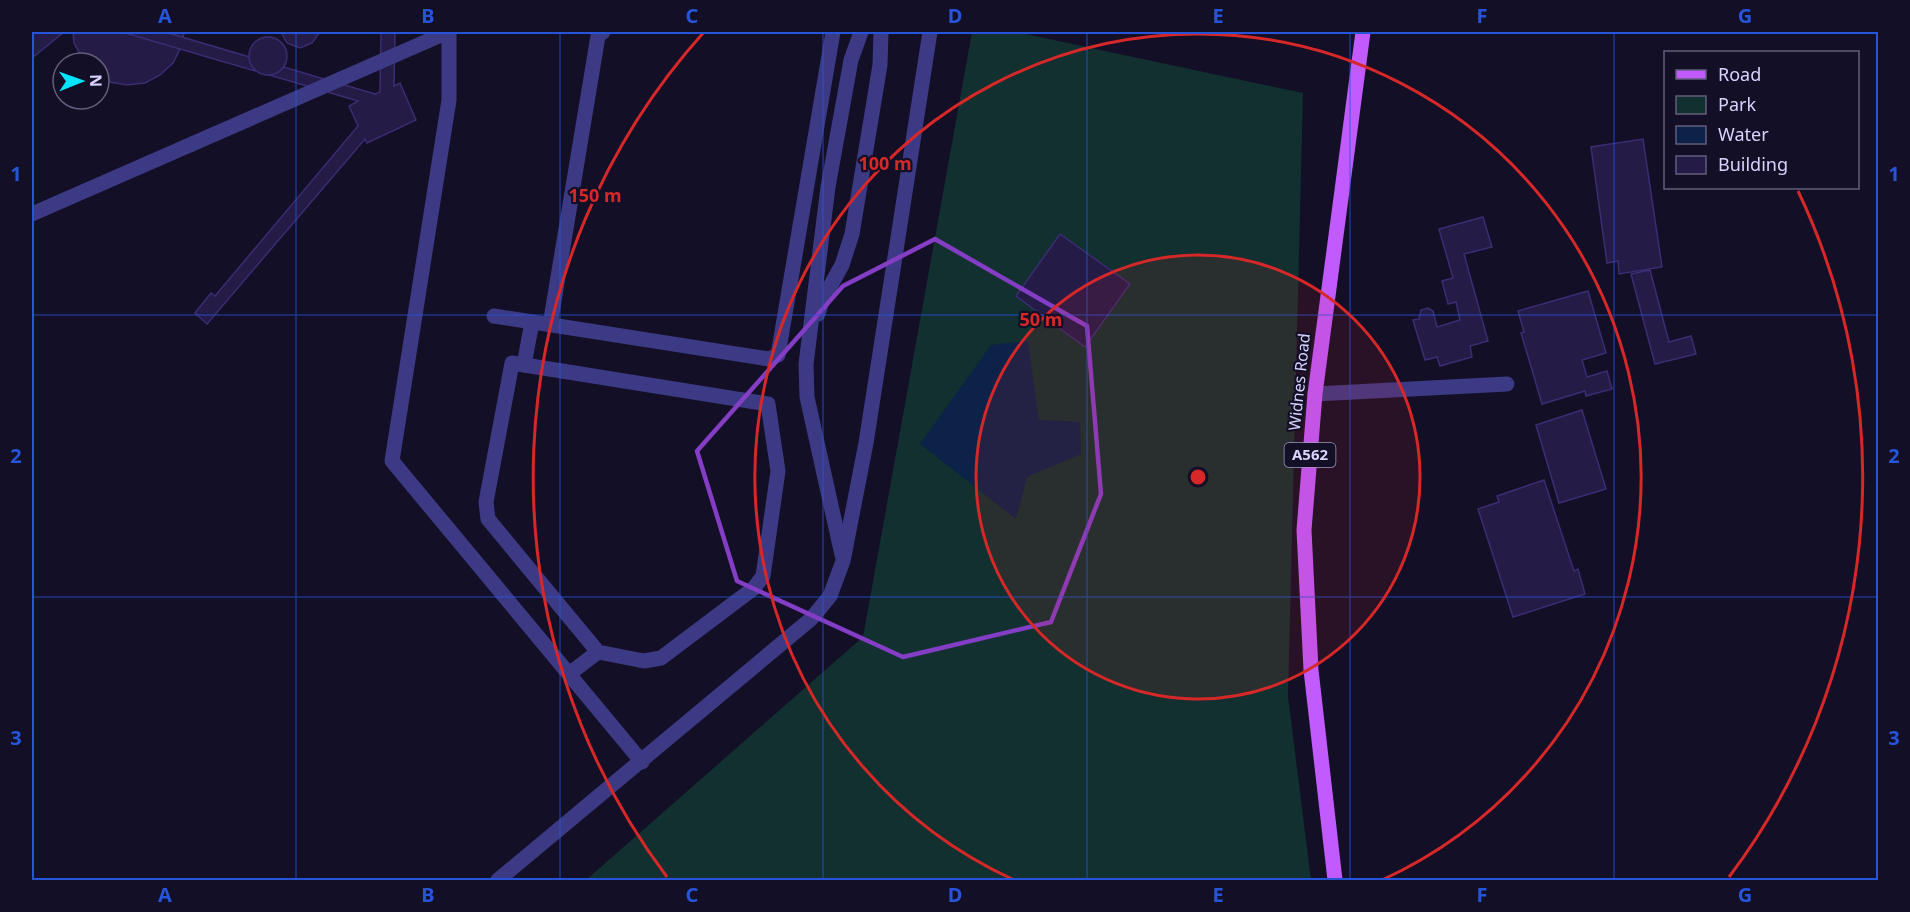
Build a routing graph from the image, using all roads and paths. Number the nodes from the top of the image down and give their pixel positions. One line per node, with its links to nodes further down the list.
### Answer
1 (448, 32): 8 (lane); 18 (lane)
2 (603, 32): 11 (lane)
3 (833, 32): 11 (lane)
4 (861, 32): 12 (lane)
5 (881, 32): 12 (lane)
6 (930, 32): 16 (lane)
7 (1363, 32): 15 (main road, Widnes Road / A562)
8 (32, 214)
9 (494, 316): 10 (lane)
10 (532, 322): 11 (lane); 13 (lane)
11 (550, 325)
12 (806, 364): 16 (lane)
13 (524, 365): 17 (lane); 17 (lane)
14 (1507, 384): 15 (lane)
15 (1315, 394): 21 (main road, Widnes Road / A562)
16 (843, 561): 19 (lane)
17 (598, 652): 18 (lane)
18 (569, 674): 19 (lane)
19 (642, 762): 20 (lane)
20 (498, 880)
21 (1335, 880)

